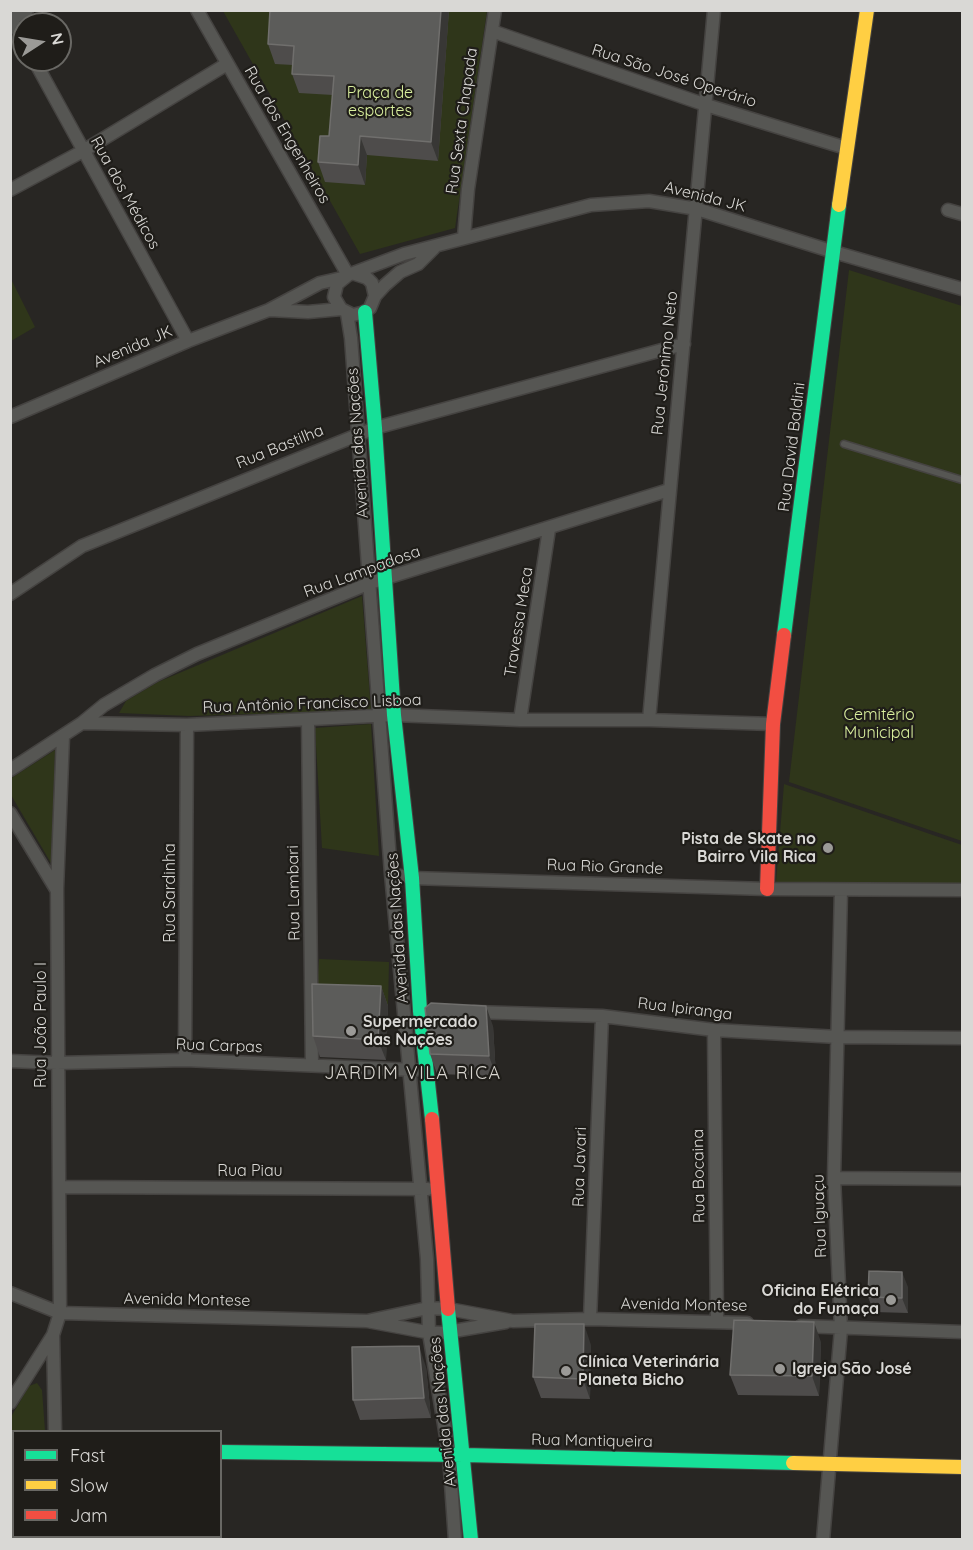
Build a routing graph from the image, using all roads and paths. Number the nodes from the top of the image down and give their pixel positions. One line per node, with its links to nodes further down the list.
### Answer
1 (27, 10): 6 (street)
2 (197, 10): 8 (street, Rua dos Engenheiros)
3 (495, 10): 7 (street, Rua Sexta Chapada)
4 (714, 10): 10 (street, Rua Jerônimo Neto)
5 (867, 10): 11 (street, Rua David Baldini)
6 (11, 19)
7 (492, 31): 10 (street, Rua São José Operário); 17 (street, Rua Sexta Chapada)
8 (227, 64): 12 (street); 20 (street, Rua dos Engenheiros)
9 (40, 72): 12 (street, Rua dos Médicos)
10 (706, 105): 11 (street, Rua São José Operário); 14 (street, Rua Jerônimo Neto)
11 (846, 148): 19 (street, Rua David Baldini)
12 (83, 151): 13 (street); 26 (street, Rua dos Médicos)
13 (10, 190)
14 (697, 209): 17 (street, Avenida JK); 19 (street, Avenida JK); 27 (street, Rua Jerônimo Neto)
15 (948, 210): 16 (street)
16 (963, 214)
17 (464, 237): 18 (street, Avenida JK)
18 (436, 247): 20 (street, Avenida JK); 22 (street, Avenida JK)
19 (834, 252): 21 (street, Avenida JK); 43 (street, Rua David Baldini)
20 (348, 276): 22 (street); 23 (street, Avenida JK); 24 (street)
21 (963, 289)
22 (375, 296): 25 (street)
23 (269, 310): 24 (street, Avenida JK); 26 (street, Avenida JK)
24 (344, 311): 25 (street); 30 (street, Avenida das Nações)
25 (364, 312): 29 (street, Avenida das Nações)
26 (188, 341): 28 (street, Avenida JK)
27 (684, 344): 29 (street, Rua Bastilha); 33 (street, Rua Jerônimo Neto)
28 (10, 417)
29 (375, 428): 30 (street, Rua Bastilha); 35 (street, Avenida das Nações)
30 (358, 434): 36 (street, Avenida das Nações); 37 (street, Rua Bastilha)
31 (844, 444): 32 (lane)
32 (963, 480)
33 (669, 490): 34 (street, Rua Lampadosa); 41 (street, Rua Jerônimo Neto)
34 (549, 529): 35 (street, Rua Lampadosa); 40 (street, Travessa Meca)
35 (384, 579): 36 (street, Rua Lampadosa); 38 (street, Avenida das Nações)
36 (370, 583): 38 (street, Avenida das Nações); 42 (street, Rua Lampadosa)
37 (10, 594)
38 (387, 715): 39 (street, Rua Antônio Francisco Lisboa); 40 (street, Rua Antônio Francisco Lisboa); 48 (street, Avenida das Nações); 49 (street, Avenida das Nações)
39 (308, 720): 44 (street, Rua Antônio Francisco Lisboa); 64 (street, Rua Lambari)
40 (520, 720): 41 (street, Rua Antônio Francisco Lisboa)
41 (649, 720): 43 (street, Rua Antônio Francisco Lisboa)
42 (82, 723): 44 (street, Rua Antônio Francisco Lisboa); 45 (street)
43 (773, 724): 51 (street, Rua David Baldini)
44 (188, 725): 62 (street, Rua Sardinha)
45 (63, 736): 46 (street); 50 (street, Rua João Paulo I)
46 (10, 770)
47 (10, 813): 50 (street)
48 (391, 874): 49 (street, Rua Rio Grande); 54 (street, Avenida das Nações)
49 (411, 878): 51 (street, Rua Rio Grande); 55 (street, Avenida das Nações)
50 (57, 889): 63 (street, Rua João Paulo I)
51 (766, 889): 52 (street, Rua Rio Grande)
52 (841, 890): 53 (street, Rua Rio Grande); 59 (street, Rua Iguaçu)
53 (963, 890)
54 (404, 1010): 55 (street); 65 (street, Avenida das Nações)
55 (426, 1011): 66 (street, Avenida das Nações)
56 (456, 1012): 57 (street, Rua Ipiranga)
57 (602, 1016): 58 (street, Rua Ipiranga); 76 (street, Rua Javari)
58 (714, 1030): 59 (street, Rua Ipiranga); 79 (street, Rua Bocaina)
59 (838, 1037): 60 (street, Rua Ipiranga); 67 (street, Rua Iguaçu)
60 (963, 1038)
61 (10, 1060): 63 (street, Rua Carpas)
62 (185, 1060): 63 (street, Rua Carpas); 64 (street, Rua Carpas)
63 (57, 1062): 69 (street, Rua João Paulo I)
64 (312, 1065): 65 (street, Rua Carpas)
65 (409, 1070): 66 (street, Rua Carpas); 70 (street, Avenida das Nações)
66 (426, 1071): 71 (street, Avenida das Nações)
67 (834, 1178): 68 (street); 82 (street, Rua Iguaçu)
68 (963, 1179)
69 (60, 1186): 70 (street, Rua Piau); 75 (street, Rua João Paulo I)
70 (422, 1189): 71 (street, Rua Piau); 73 (street, Avenida das Nações)
71 (439, 1190): 74 (street, Avenida das Nações)
72 (10, 1293): 75 (street, Avenida Montese)
73 (428, 1308): 74 (street, Avenida Montese); 77 (street, Avenida Montese); 84 (street, Avenida das Nações)
74 (449, 1310): 78 (street, Avenida Montese); 85 (street, Avenida das Nações)
75 (60, 1313): 77 (street, Avenida Montese); 86 (street, Rua João Paulo I)
76 (590, 1319): 78 (street, Avenida Montese); 79 (street, Avenida Montese)
77 (367, 1321): 84 (street, Avenida Montese)
78 (513, 1321): 85 (street, Avenida Montese)
79 (717, 1321): 80 (street, Avenida Montese)
80 (762, 1323)
81 (785, 1325): 82 (street)
82 (841, 1329): 83 (street); 92 (street, Rua Iguaçu)
83 (963, 1332)
84 (429, 1333): 85 (street, Avenida Montese); 90 (street, Avenida das Nações)
85 (451, 1333): 91 (street, Avenida das Nações)
86 (53, 1335): 87 (street); 88 (street)
87 (10, 1403)
88 (54, 1430)
89 (222, 1452): 90 (street, Rua Mantiqueira)
90 (449, 1455): 91 (street, Rua Mantiqueira); 94 (street, Avenida das Nações)
91 (464, 1455): 92 (street, Rua Mantiqueira); 95 (street, Avenida das Nações)
92 (830, 1463): 93 (street, Rua Mantiqueira); 96 (street, Rua Iguaçu)
93 (963, 1467)
94 (455, 1539)
95 (471, 1539)
96 (823, 1539)

